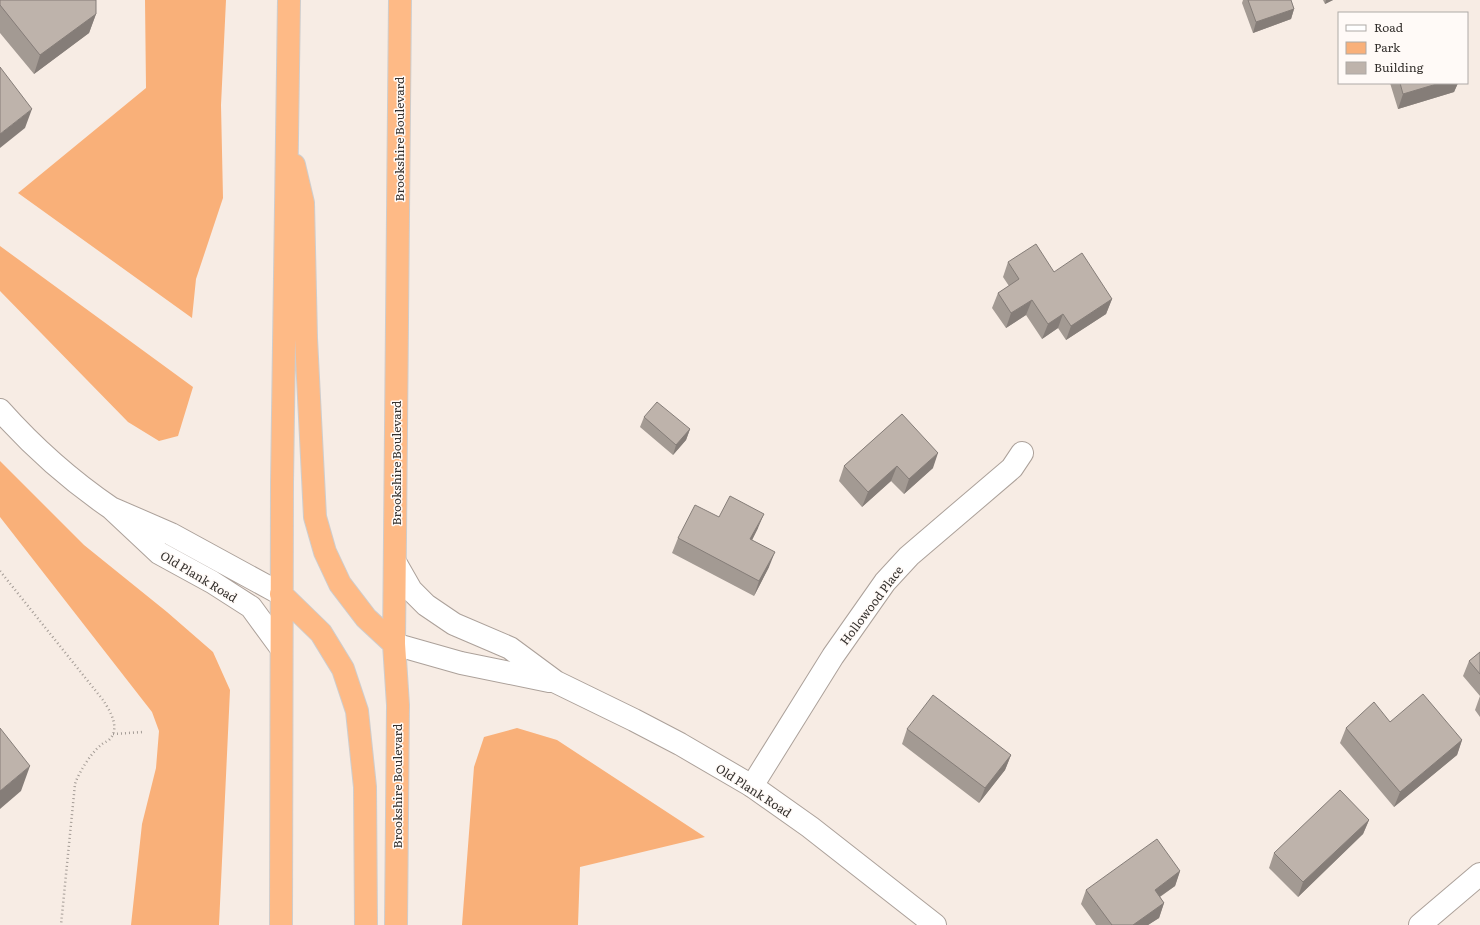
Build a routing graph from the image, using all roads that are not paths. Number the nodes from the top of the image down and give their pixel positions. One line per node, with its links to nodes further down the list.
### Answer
1 (288, 0): 3 (highway)
2 (400, 0): 7 (highway, Brookshire Boulevard)
3 (287, 137): 8 (highway); 9 (highway)
4 (0, 410): 6 (street, Old Plank Road)
5 (1022, 453): 12 (street, Hollowood Place)
6 (111, 508): 8 (street, Old Plank Road); 10 (street, Old Plank Road)
7 (395, 562): 9 (highway, Brookshire Boulevard); 11 (street, Old Plank Road)
8 (281, 594): 10 (highway); 15 (highway)
9 (394, 644): 11 (street, Old Plank Road); 16 (highway, Brookshire Boulevard)
10 (281, 648): 14 (highway)
11 (556, 682): 12 (street, Old Plank Road)
12 (752, 786): 17 (street, Old Plank Road)
13 (1480, 874): 18 (street)
14 (281, 925)
15 (366, 925)
16 (396, 925)
17 (935, 925)
18 (1420, 925)

